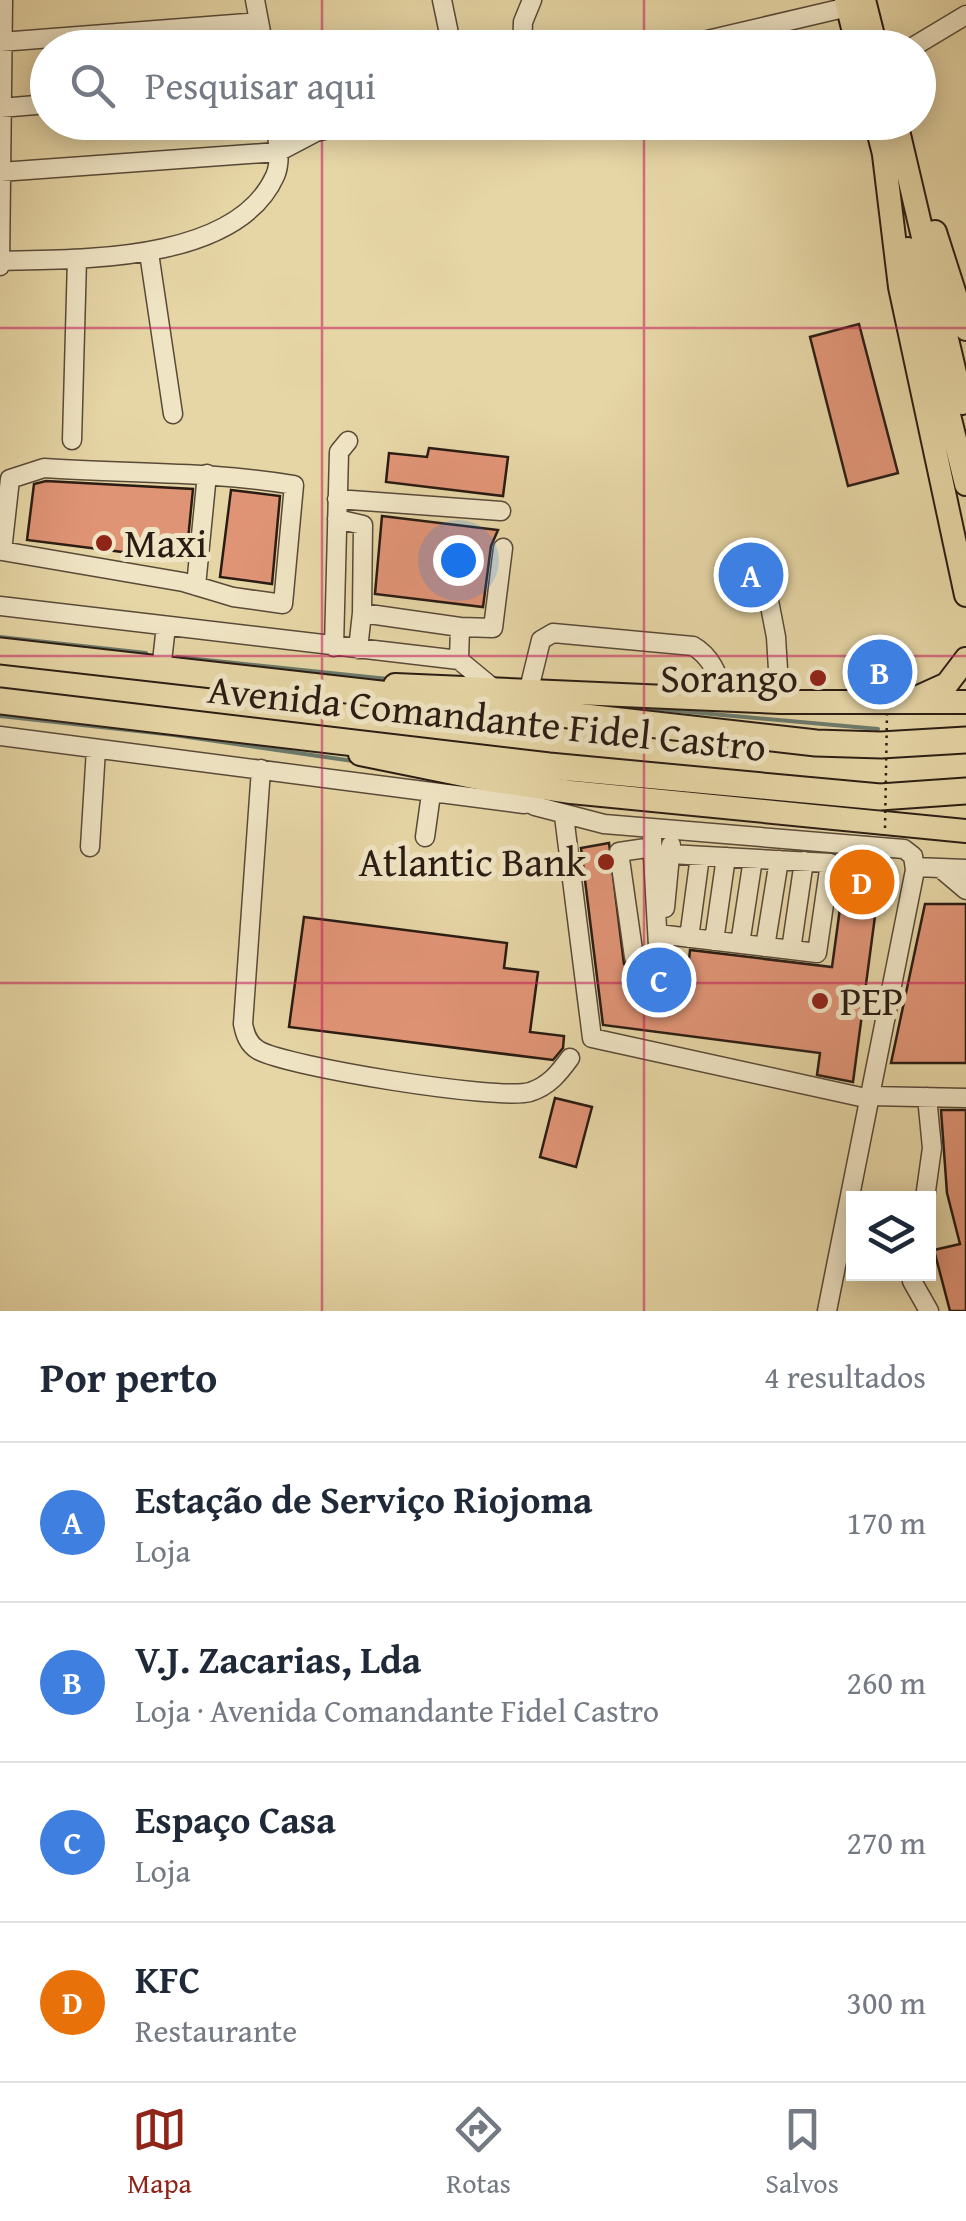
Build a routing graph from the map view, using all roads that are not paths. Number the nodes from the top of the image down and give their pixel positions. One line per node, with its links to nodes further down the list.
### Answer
1 (4, 0): 17 (street)
2 (255, 0): 7 (street)
3 (442, 0): 10 (street)
4 (532, 0): 11 (street)
5 (852, 2): 12 (street); 13 (main road); 14 (main road)
6 (966, 15): 15 (street)
7 (259, 22): 8 (street); 9 (street)
8 (156, 30)
9 (261, 30)
10 (448, 30)
11 (523, 30)
12 (742, 30)
13 (856, 30)
14 (867, 30)
15 (936, 33)
16 (30, 40): 17 (street)
17 (1, 42): 19 (street)
18 (30, 106): 19 (street)
19 (1, 108): 26 (street)
20 (277, 140): 24 (street)
21 (301, 140): 24 (street)
22 (886, 140): 25 (main road)
23 (894, 140): 25 (main road)
24 (278, 152): 26 (street); 27 (street)
25 (893, 152): 30 (main road); 32 (main road); 36 (main road); 43 (main road)
26 (1, 172): 29 (street)
27 (149, 253): 28 (street); 31 (street)
28 (77, 258): 29 (street); 33 (street)
29 (0, 262)
30 (966, 328)
31 (173, 414)
32 (966, 421)
33 (72, 440)
34 (348, 441): 37 (street)
35 (208, 474): 42 (street); 42 (street); 44 (street)
36 (966, 484)
37 (338, 500): 38 (street); 39 (street)
38 (501, 510)
39 (337, 519): 46 (street); 50 (street)
40 (503, 548): 48 (street)
41 (764, 575): 61 (street)
42 (196, 586): 44 (street)
43 (966, 596)
44 (261, 601): 49 (street)
45 (0, 606): 47 (street)
46 (362, 613): 48 (street); 51 (street)
47 (166, 626): 49 (street); 55 (street)
48 (460, 627): 54 (street)
49 (256, 637): 50 (street)
50 (334, 647): 51 (street)
51 (358, 648): 54 (street)
52 (0, 650): 55 (highway, Avenida Comandante Fidel Castro)
53 (966, 659): 63 (main road)
54 (460, 660): 57 (street)
55 (161, 670): 56 (highway, Avenida Comandante Fidel Castro)
56 (223, 678): 57 (main road); 66 (highway, Avenida Comandante Fidel Castro)
57 (494, 688): 58 (main road)
58 (529, 690): 59 (main road); 59 (street)
59 (726, 700): 61 (main road)
60 (0, 702): 64 (highway, Avenida Comandante Fidel Castro)
61 (780, 702): 63 (main road)
62 (966, 702): 63 (main road)
63 (856, 704)
64 (220, 728): 69 (main road); 70 (highway, Avenida Comandante Fidel Castro)
65 (0, 736): 67 (street)
66 (966, 740)
67 (96, 749): 68 (street); 81 (street)
68 (260, 769): 71 (street); 97 (street)
69 (488, 780): 72 (main road); 73 (street)
70 (966, 791)
71 (432, 794): 73 (street); 79 (street)
72 (665, 802): 77 (main road); 80 (street)
73 (534, 806): 74 (street)
74 (564, 816): 80 (street); 99 (street)
75 (966, 817): 76 (main road)
76 (893, 825): 77 (main road); 78 (main road)
77 (796, 826): 80 (street); 87 (street)
78 (966, 831)
79 (425, 837)
80 (662, 838): 82 (street); 91 (street); 91 (street)
81 (90, 847)
82 (700, 856): 83 (street); 92 (street)
83 (726, 858): 84 (street); 93 (street)
84 (753, 859): 85 (street); 94 (street)
85 (778, 860): 86 (street); 95 (street)
86 (804, 862): 96 (street); 96 (street)
87 (915, 868): 88 (street); 99 (street)
88 (940, 868): 89 (street); 90 (street)
89 (966, 869)
90 (966, 890)
91 (660, 934): 92 (street)
92 (689, 938): 93 (street)
93 (714, 941): 94 (street)
94 (740, 944): 95 (street)
95 (766, 947): 96 (street)
96 (791, 950)
97 (570, 1058)
98 (927, 1097): 99 (street); 100 (street); 101 (street)
99 (870, 1098): 103 (street)
100 (966, 1098)
101 (925, 1191)
102 (912, 1281): 104 (street)
103 (826, 1311)
104 (928, 1311)

